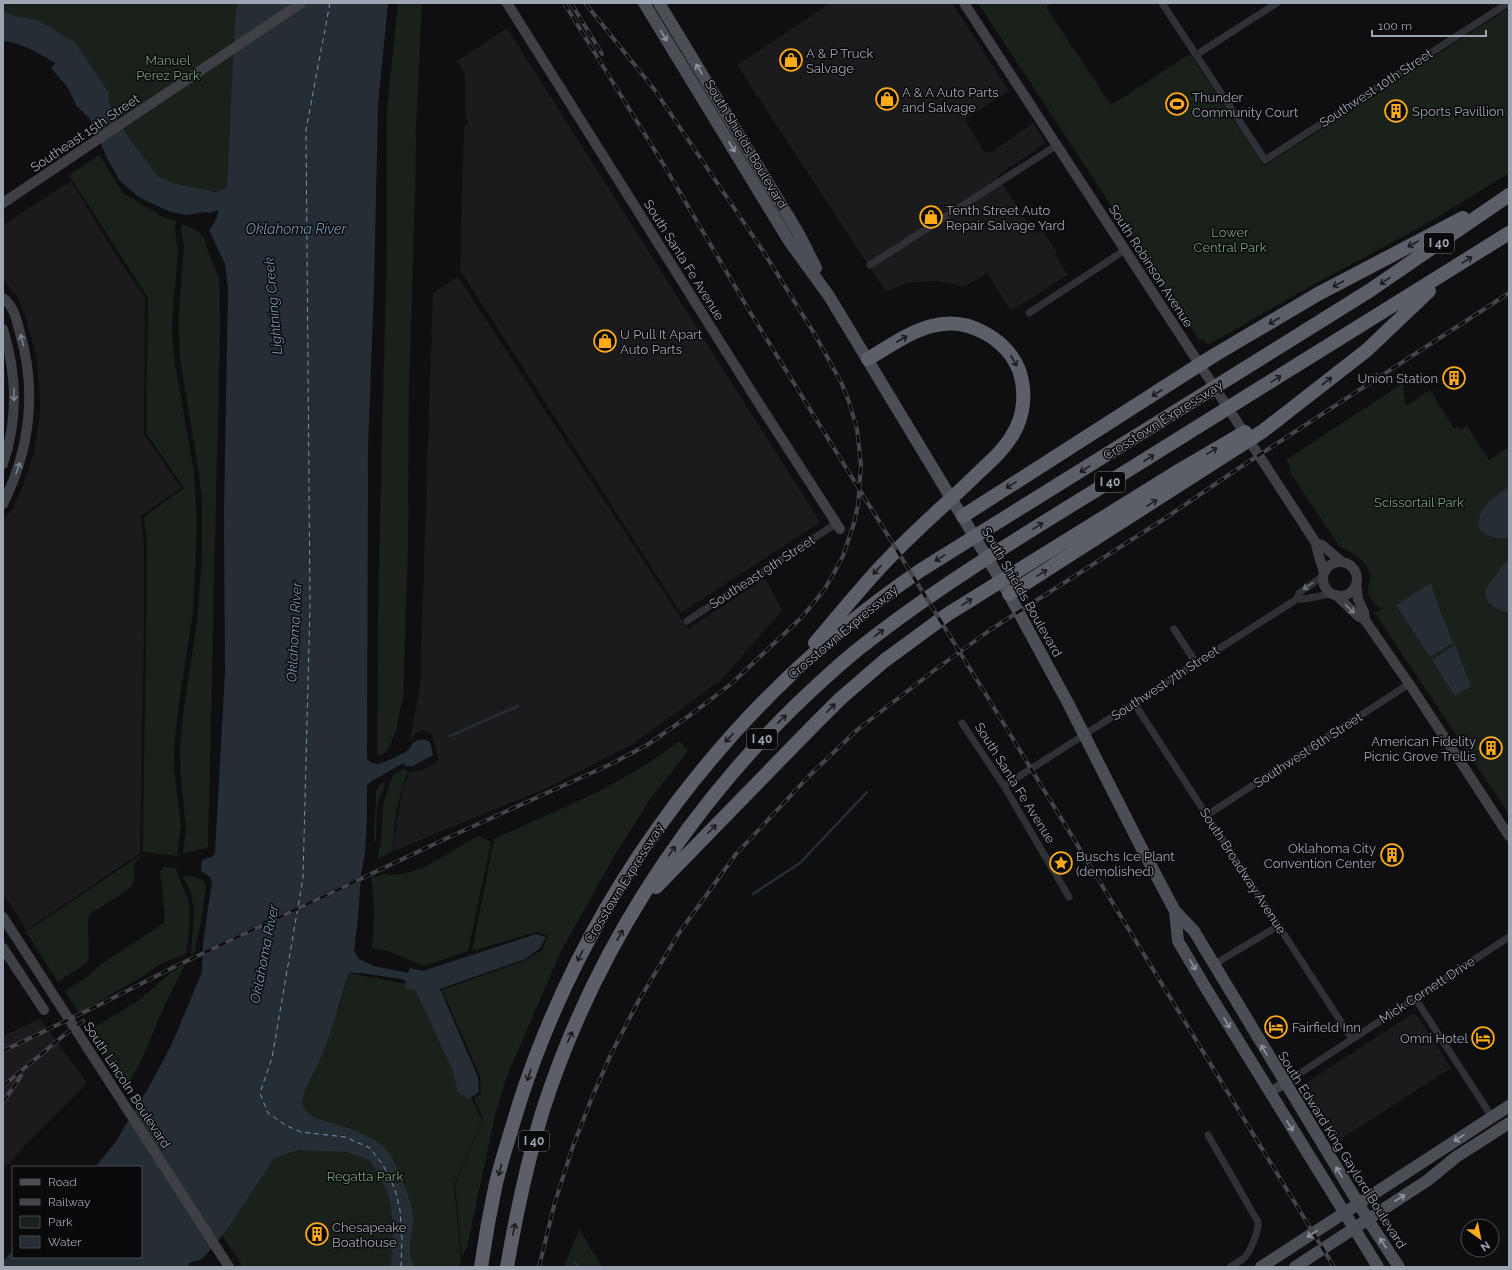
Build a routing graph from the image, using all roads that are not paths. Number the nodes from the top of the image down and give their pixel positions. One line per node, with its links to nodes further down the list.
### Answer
1 (301, 3): 12 (main road, Southeast 15th Street)
2 (507, 3): 26 (main road, South Santa Fe Avenue)
3 (644, 3): 17 (main road, South Shields Boulevard, one-way to 17)
4 (659, 3): 17 (main road, South Shields Boulevard, one-way to 4)
5 (964, 3): 10 (main road, South Robinson Avenue)
6 (1162, 3): 9 (street)
7 (1277, 3): 9 (street)
8 (1508, 3): 9 (street, Southwest 10th Street)
9 (1196, 55)
10 (1057, 145): 14 (main road, South Robinson Avenue); 15 (street)
11 (1509, 194): 25 (highway, one-way to 25); 38 (highway, Crosstown Expressway / I 40, one-way to 38)
12 (3, 203)
13 (1509, 234): 16 (highway, Crosstown Expressway / I 40, one-way to 13)
14 (1125, 250): 19 (street); 22 (main road, South Robinson Avenue)
15 (870, 266)
16 (1450, 270): 31 (highway, one-way to 16); 46 (highway, Crosstown Expressway / I 40, one-way to 16)
17 (829, 296): 21 (main road, South Shields Boulevard)
18 (3, 298): 24 (main road, one-way to 18)
19 (1029, 313)
20 (3, 330): 23 (main road, one-way to 23)
21 (868, 360): 25 (main road, South Shields Boulevard); 38 (highway, one-way to 38)
22 (1245, 432): 27 (main road, South Robinson Avenue); 46 (highway, one-way to 22)
23 (3, 464)
24 (3, 504)
25 (963, 516): 31 (main road, South Shields Boulevard)
26 (838, 526): 35 (street, Southeast 9th Street)
27 (1316, 543): 28 (main road, South Robinson Avenue); 29 (main road, South Robinson Avenue)
28 (1342, 562): 29 (main road); 30 (main road)
29 (1324, 574): 32 (main road); 33 (street, one-way to 33)
30 (1356, 584): 32 (main road); 34 (main road)
31 (1007, 591): 47 (main road, South Shields Boulevard)
32 (1334, 595): 33 (street, Southwest 7th Street); 34 (main road, one-way to 34)
33 (1296, 599): 37 (street, Southwest 7th Street)
34 (1365, 620): 39 (main road)
35 (687, 621)
36 (1174, 630): 37 (street)
37 (1196, 663): 40 (street, Southwest 7th Street)
38 (784, 681): 68 (highway, Crosstown Expressway / I 40, one-way to 68)
39 (1409, 684): 43 (street, Southwest 6th Street); 44 (main road)
40 (1134, 703): 42 (street, Southwest 7th Street); 43 (street, South Broadway Avenue)
41 (962, 723): 42 (street, South Santa Fe Avenue)
42 (1004, 786): 45 (street, South Santa Fe Avenue)
43 (1207, 815): 49 (street, South Broadway Avenue)
44 (1509, 836)
45 (1069, 897)
46 (636, 907): 69 (highway, Crosstown Expressway / I 40, one-way to 46)
47 (1175, 911): 52 (main road, South Shields Boulevard); 53 (main road, South Shields Boulevard, one-way to 53)
48 (3, 917): 67 (main road, South Lincoln Boulevard)
49 (1278, 926): 52 (street); 56 (street, South Broadway Avenue)
50 (1509, 937): 54 (street, Mick Cornett Drive)
51 (3, 948): 55 (main road)
52 (1213, 965): 53 (main road); 57 (main road, South Edward King Gaylord Boulevard, one-way to 52)
53 (1207, 990): 58 (main road, one-way to 58)
54 (1415, 998): 56 (street, Mick Cornett Drive); 60 (street)
55 (44, 1010)
56 (1352, 1039): 57 (street, Mick Cornett Drive)
57 (1285, 1083): 58 (main road); 63 (main road, South Edward King Gaylord Boulevard, one-way to 57)
58 (1270, 1092): 64 (main road, one-way to 64)
59 (1509, 1106): 60 (main road)
60 (1492, 1117): 63 (main road, one-way to 63)
61 (1509, 1123): 65 (main road, one-way to 61)
62 (1208, 1135): 70 (street)
63 (1358, 1204): 64 (main road); 65 (main road, South Edward King Gaylord Boulevard)
64 (1344, 1213): 66 (main road); 71 (main road, one-way to 71)
65 (1368, 1219): 66 (main road); 74 (main road, South Edward King Gaylord Boulevard, one-way to 65)
66 (1354, 1229): 72 (main road); 73 (main road)
67 (229, 1267)
68 (481, 1267)
69 (507, 1267)
70 (1230, 1267)
71 (1261, 1267)
72 (1295, 1267)
73 (1378, 1267)
74 (1399, 1267)

